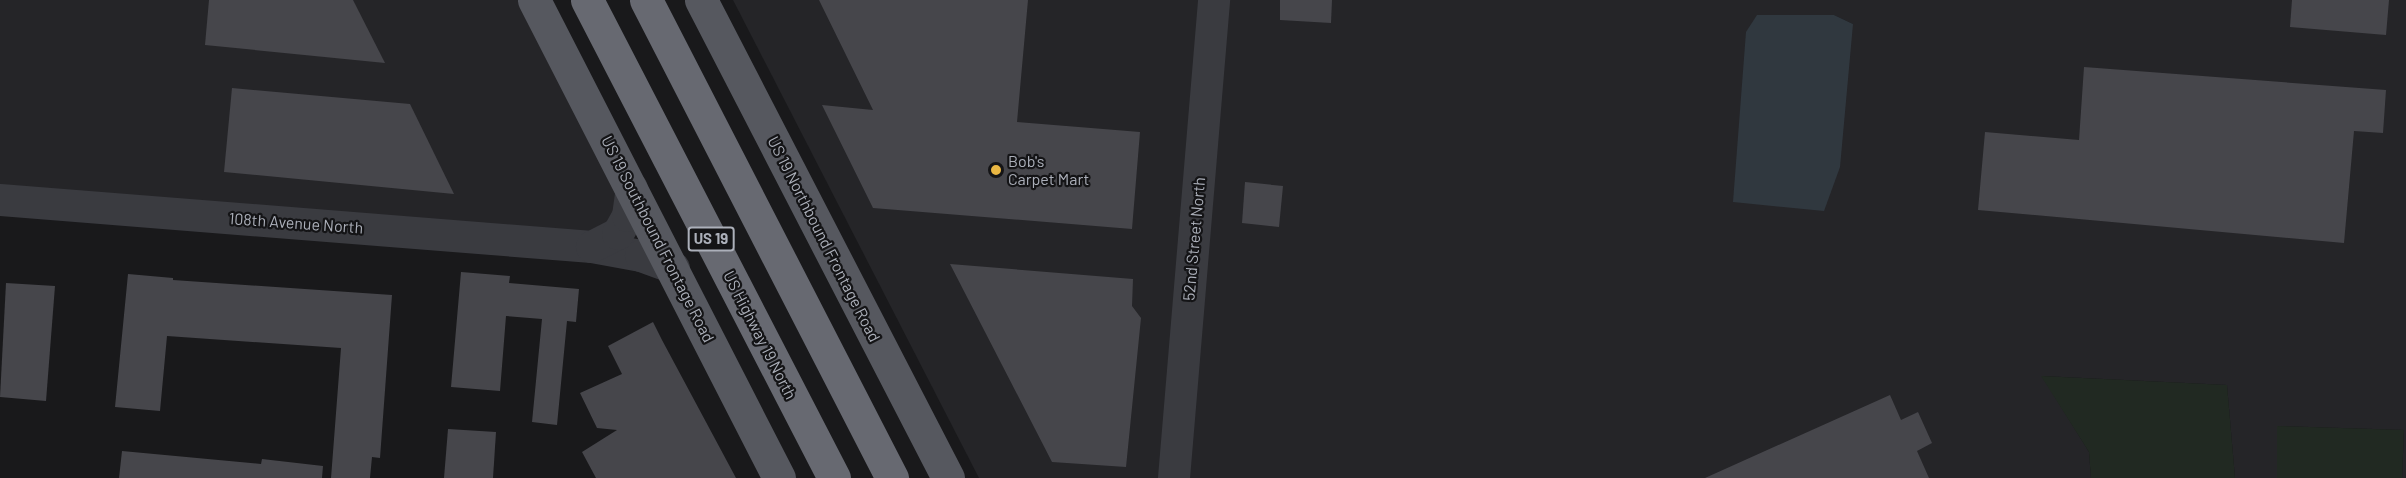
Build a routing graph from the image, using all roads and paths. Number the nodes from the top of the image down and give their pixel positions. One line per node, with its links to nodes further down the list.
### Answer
1 (534, 0): 6 (main road, US 19 Southbound Frontage Road)
2 (587, 0): 11 (highway, US Highway 19 North / US 19)
3 (646, 0): 12 (highway)
4 (700, 0): 13 (main road, US 19 Northbound Frontage Road)
5 (1214, 0): 14 (street, 52nd Street North)
6 (632, 188): 8 (street); 9 (main road, US 19 Southbound Frontage Road)
7 (0, 200): 8 (street, 108th Avenue North)
8 (592, 247): 9 (street, 108th Avenue North)
9 (674, 268): 10 (main road, US 19 Southbound Frontage Road)
10 (779, 478)
11 (834, 478)
12 (892, 478)
13 (948, 478)
14 (1174, 478)

